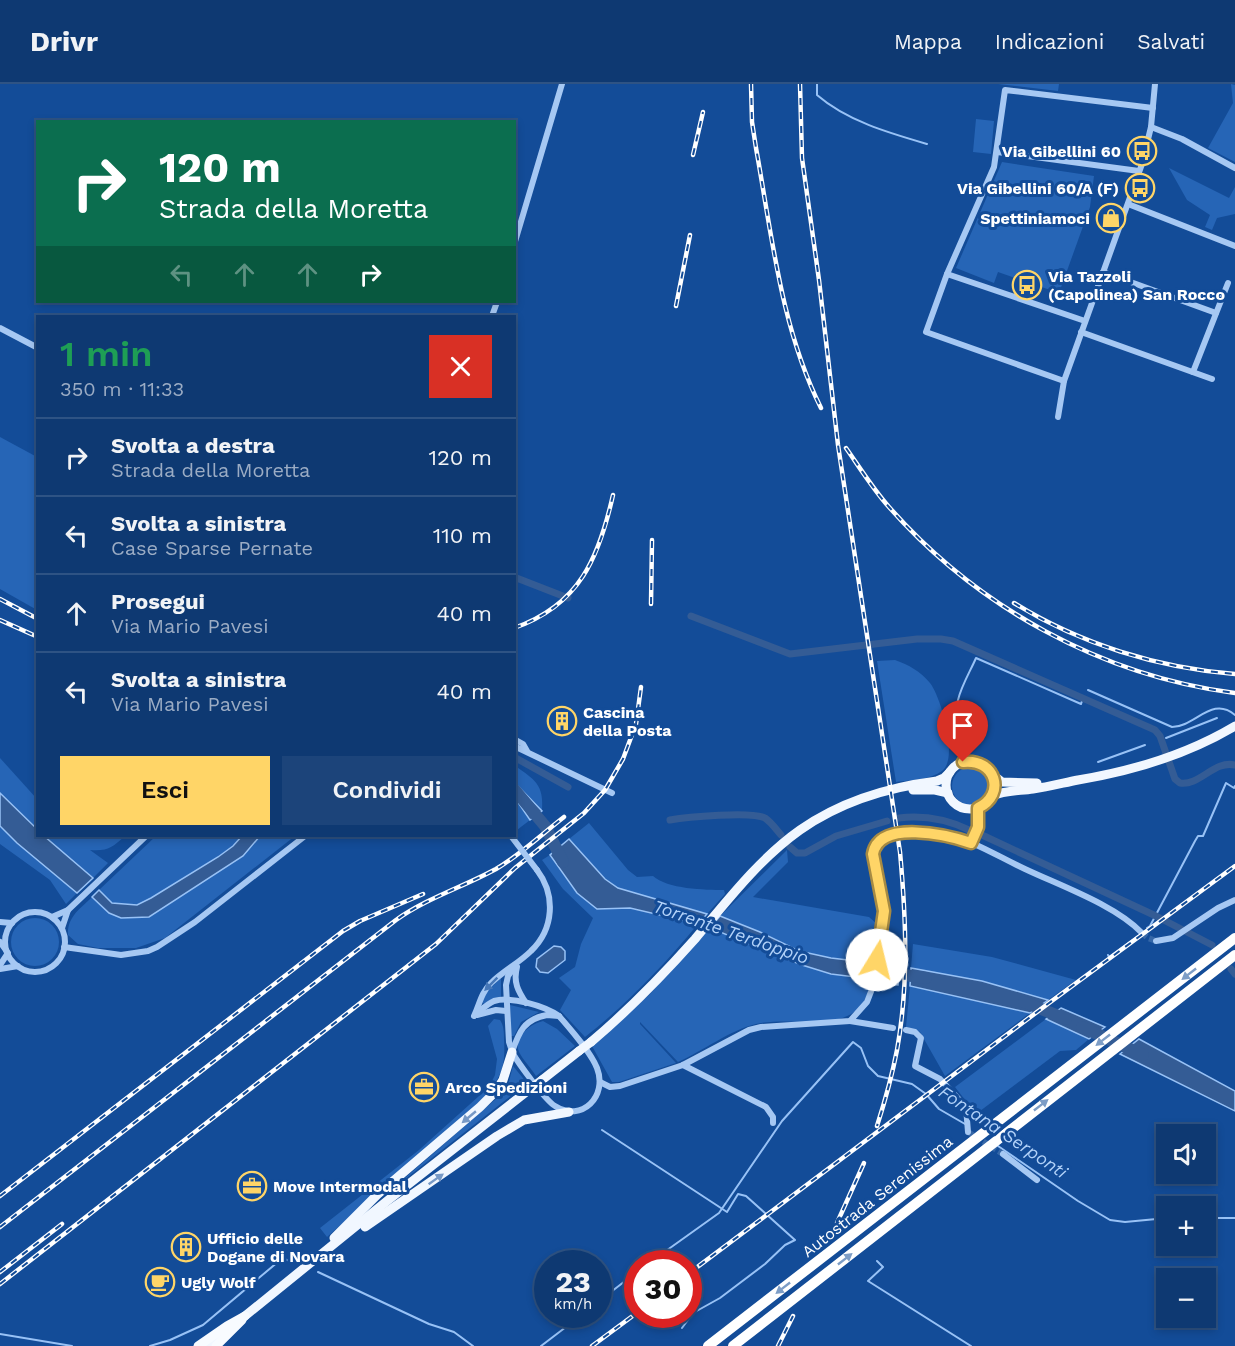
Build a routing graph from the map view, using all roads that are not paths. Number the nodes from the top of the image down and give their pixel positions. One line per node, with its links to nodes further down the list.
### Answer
1 (562, 84): 9 (street)
2 (1155, 84): 3 (street)
3 (1153, 108): 4 (street); 5 (street)
4 (1151, 127): 6 (street); 7 (street)
5 (997, 152): 7 (street); 12 (street)
6 (1235, 168)
7 (1139, 171): 8 (street)
8 (1128, 204): 10 (street); 11 (street)
9 (516, 238)
10 (1235, 246)
11 (1103, 272): 14 (street); 15 (street)
12 (947, 274): 15 (street); 21 (street)
13 (1228, 283): 14 (street)
14 (1216, 313): 19 (street)
15 (1086, 321): 17 (street)
16 (0, 328): 18 (street)
17 (1081, 332): 19 (street); 21 (street)
18 (36, 347)
19 (1193, 372): 20 (street)
20 (1212, 379)
21 (1064, 381): 22 (street)
22 (1058, 417)
23 (1232, 728): 29 (main road)
24 (516, 740): 26 (street)
25 (516, 747): 26 (street)
26 (528, 752): 31 (street)
27 (950, 772): 28 (main road); 30 (main road); 32 (main road)
28 (991, 773): 29 (main road); 33 (main road)
29 (1058, 783): 33 (main road)
30 (896, 790): 32 (main road); 71 (main road, bridge)
31 (612, 793)
32 (948, 793): 34 (main road)
33 (992, 796): 34 (main road)
34 (978, 808): 38 (street)
35 (145, 837): 40 (street)
36 (304, 837): 49 (street)
37 (512, 837): 52 (street, bridge)
38 (971, 843): 45 (street); 60 (street)
39 (1235, 900): 47 (street)
40 (68, 910): 41 (street); 44 (street)
41 (52, 917): 43 (street); 44 (street)
42 (0, 922): 43 (street)
43 (12, 923): 50 (street)
44 (62, 928): 49 (street)
45 (1142, 933)
46 (1235, 938): 68 (highway, Autostrada Serenissima, one-way to 68)
47 (1156, 941)
48 (0, 942): 50 (street)
49 (64, 947): 53 (street)
50 (8, 953): 53 (street); 54 (street)
51 (1235, 955): 77 (highway, Autostrada Serenissima, one-way to 51)
52 (520, 961): 55 (street); 56 (street); 58 (street, one-way to 58)
53 (18, 966): 54 (street)
54 (0, 967)
55 (506, 1000): 56 (street); 57 (street); 58 (street)
56 (526, 1003): 59 (street)
57 (506, 1011): 58 (street); 63 (street)
58 (474, 1016)
59 (559, 1016): 63 (street); 65 (street)
60 (850, 1022): 61 (street); 64 (street)
61 (893, 1028)
62 (906, 1030): 68 (street)
63 (512, 1052): 66 (street); 71 (main road, one-way to 71)
64 (683, 1065): 65 (street); 67 (street)
65 (600, 1082): 66 (street)
66 (569, 1112): 71 (main road, one-way to 66)
67 (772, 1123)
68 (973, 1131): 76 (highway, Autostrada Serenissima, one-way to 76)
69 (1003, 1154): 70 (street)
70 (1037, 1180)
71 (302, 1271): 72 (main road)
72 (245, 1316): 73 (highway); 74 (main road); 75 (highway)
73 (198, 1346)
74 (208, 1346)
75 (216, 1346)
76 (708, 1346)
77 (733, 1346)

